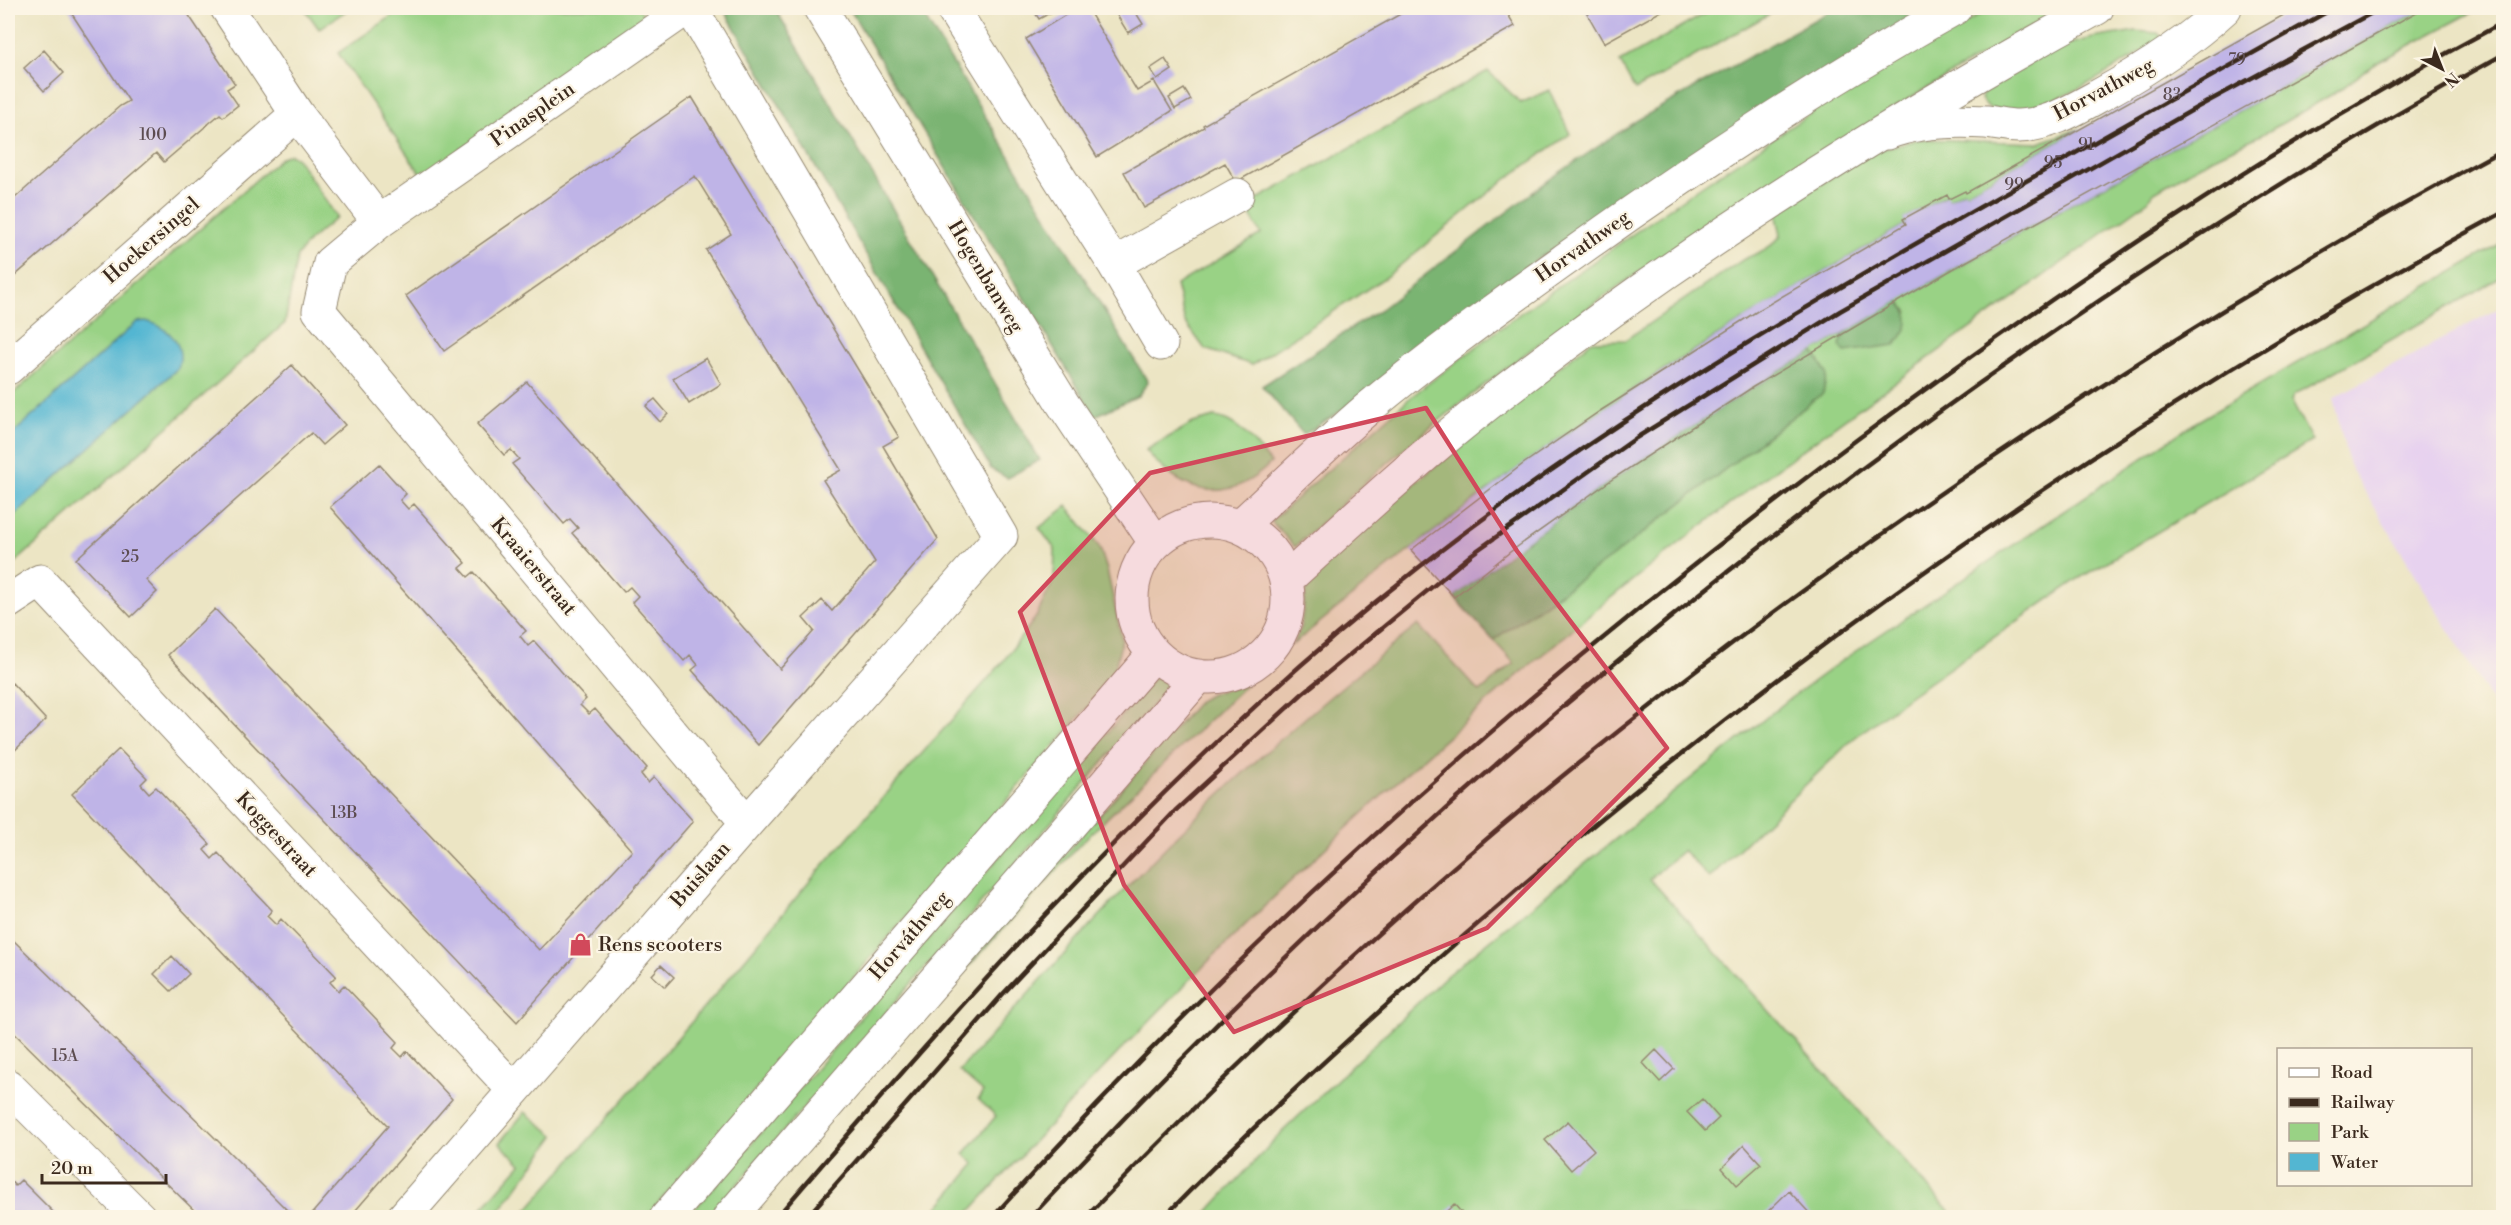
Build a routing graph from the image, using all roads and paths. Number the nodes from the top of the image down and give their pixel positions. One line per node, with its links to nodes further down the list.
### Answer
1 (227, 8): 8 (street)
2 (689, 8): 11 (street, Pinasplein); 22 (street, Buislaan)
3 (820, 8): 17 (street, Hogenbanweg)
4 (952, 8): 12 (street)
5 (1955, 8): 16 (street, Horvathweg)
6 (2097, 8): 9 (street, Horvathweg)
7 (2225, 8): 9 (street, Horvathweg)
8 (297, 114): 11 (street); 15 (street, Hoekersingel)
9 (1860, 144): 18 (street, Horvathweg)
10 (1237, 195): 12 (street)
11 (380, 222): 13 (street, Pinasplein)
12 (1114, 264): 14 (street)
13 (319, 311): 22 (street, Kraaierstraat)
14 (1161, 344)
15 (8, 368)
16 (1240, 526): 17 (street); 18 (street)
17 (1155, 542): 20 (street)
18 (1286, 580): 21 (street)
19 (8, 602): 24 (street, Koggestraat)
20 (1154, 654): 21 (street); 28 (street, Horváthweg)
21 (1199, 676): 25 (street)
22 (747, 823): 24 (street, Buislaan)
23 (8, 1086): 26 (street)
24 (513, 1089): 27 (street, Buislaan)
25 (730, 1217)
26 (140, 1218)
27 (403, 1218)
28 (666, 1218)

